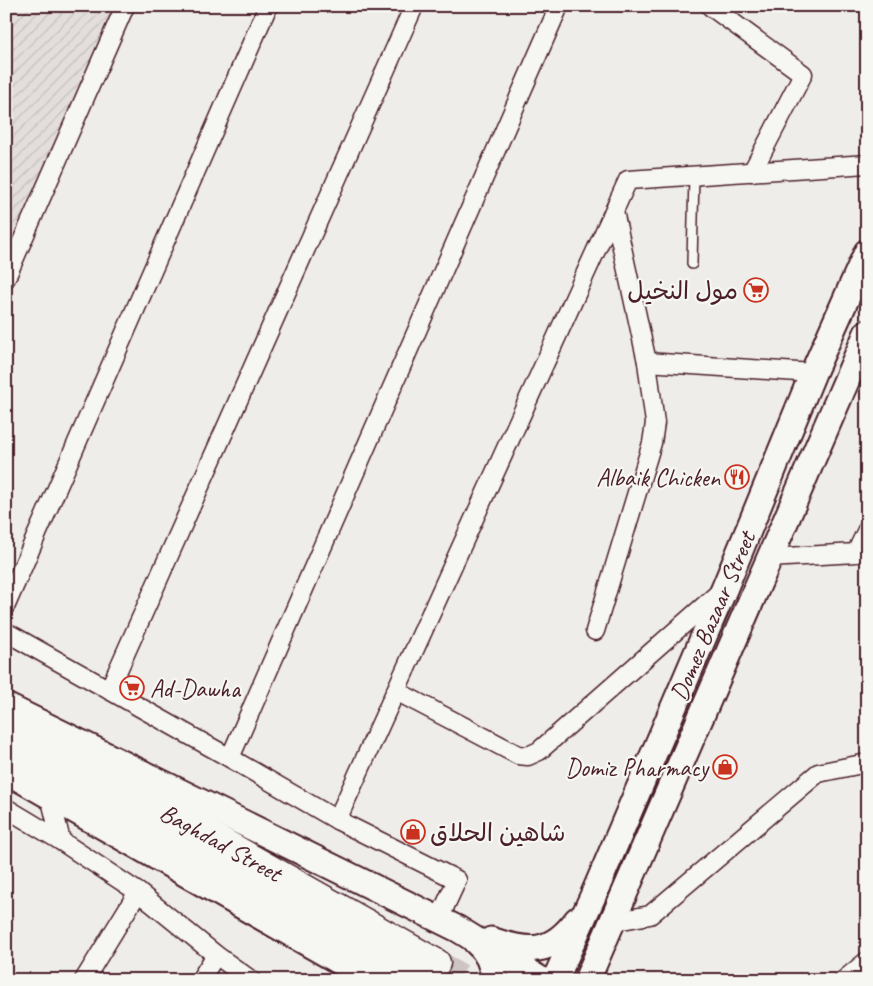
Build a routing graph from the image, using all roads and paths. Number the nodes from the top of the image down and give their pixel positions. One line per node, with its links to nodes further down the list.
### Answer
1 (125, 6): 12 (street)
2 (268, 6): 19 (street)
3 (414, 6): 22 (street)
4 (559, 6): 27 (street)
5 (710, 6): 7 (street)
6 (867, 164): 7 (street)
7 (752, 172): 8 (street)
8 (694, 176): 9 (street); 11 (lane)
9 (614, 211): 14 (street); 23 (street)
10 (867, 252): 15 (main road, Domez Bazaar Street)
11 (692, 264)
12 (6, 278)
13 (867, 333): 17 (main road, Domez Bazaar Street)
14 (647, 362): 15 (street); 20 (street)
15 (813, 373): 18 (main road, Domez Bazaar Street)
16 (867, 530): 17 (street)
17 (769, 558): 36 (main road, Domez Bazaar Street)
18 (725, 587): 23 (street); 35 (main road, Domez Bazaar Street)
19 (6, 605)
20 (595, 631)
21 (6, 632): 22 (street)
22 (109, 690): 27 (street)
23 (396, 691): 32 (street)
24 (6, 706): 37 (main road)
25 (6, 720): 41 (main road, Baghdad Street)
26 (6, 748): 41 (main road, Baghdad Street)
27 (230, 758): 32 (street)
28 (867, 763): 36 (street)
29 (6, 771): 30 (main road)
30 (50, 796): 33 (street); 42 (main road)
31 (6, 808): 33 (street)
32 (337, 820): 37 (street)
33 (61, 841): 34 (street)
34 (138, 892): 39 (street); 43 (street)
35 (593, 896): 37 (main road); 48 (main road, Domez Bazaar Street)
36 (611, 922): 38 (main road, Domez Bazaar Street)
37 (448, 924): 46 (main road); 47 (main road)
38 (599, 951): 49 (main road, Domez Bazaar Street); 50 (main road)
39 (216, 955): 44 (street); 45 (street)
40 (867, 961): 51 (street)
41 (427, 971)
42 (369, 978)
43 (84, 980)
44 (200, 980)
45 (251, 980)
46 (494, 980)
47 (541, 980)
48 (555, 980)
49 (587, 980)
50 (603, 980)
51 (844, 980)

